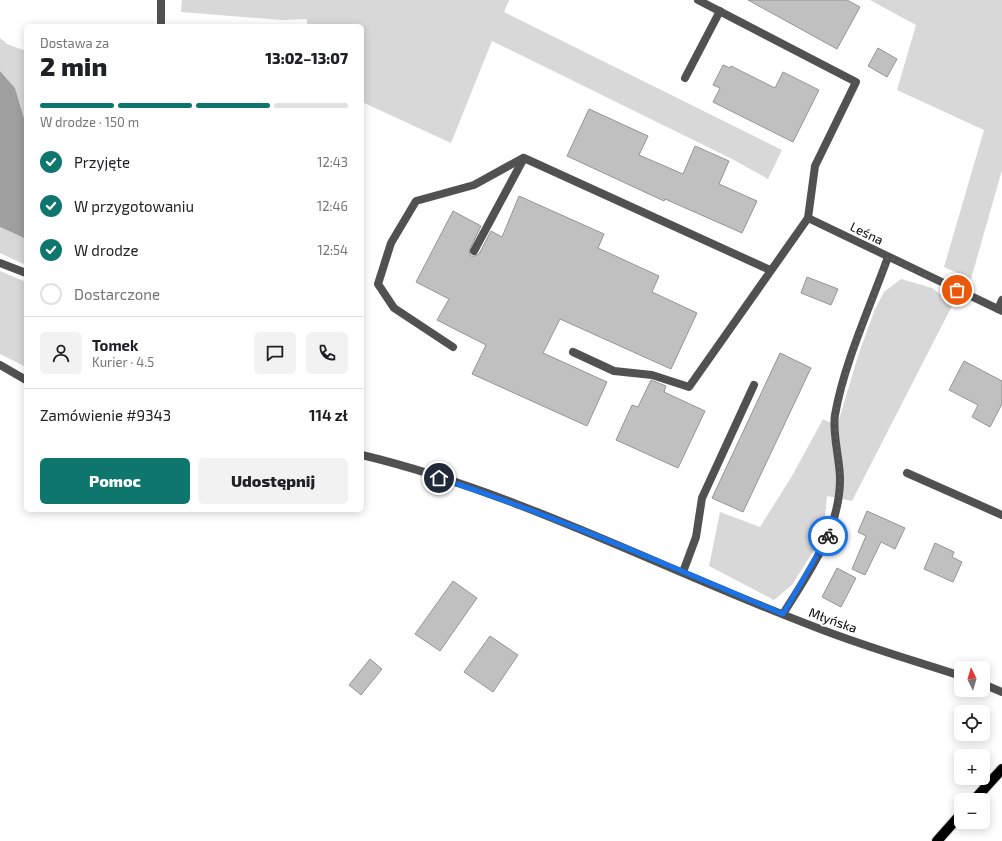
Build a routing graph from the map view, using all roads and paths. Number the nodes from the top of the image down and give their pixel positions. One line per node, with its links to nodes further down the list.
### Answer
1 (161, 0): 4 (street)
2 (698, 0): 3 (street)
3 (720, 11): 5 (street); 7 (street)
4 (160, 24)
5 (685, 78)
6 (524, 158): 8 (street); 11 (street); 15 (street)
7 (808, 218): 9 (street, Leśna); 11 (street)
8 (474, 251)
9 (888, 257): 14 (street, Leśna); 24 (street)
10 (0, 263): 12 (street)
11 (770, 270): 16 (street)
12 (24, 272)
13 (1002, 300): 14 (street)
14 (1000, 310)
15 (453, 348)
16 (573, 352)
17 (0, 364): 18 (street)
18 (24, 379)
19 (754, 385): 23 (street)
20 (364, 455): 23 (street, Młyńska)
21 (907, 473): 22 (street)
22 (1002, 515)
23 (683, 572): 24 (street, Młyńska)
24 (783, 614): 25 (street, Młyńska)
25 (954, 674)
26 (990, 687): 27 (street)
27 (1002, 692)
28 (1002, 769): 29 (main road)
29 (980, 793)
30 (954, 822): 31 (main road)
31 (937, 841)

